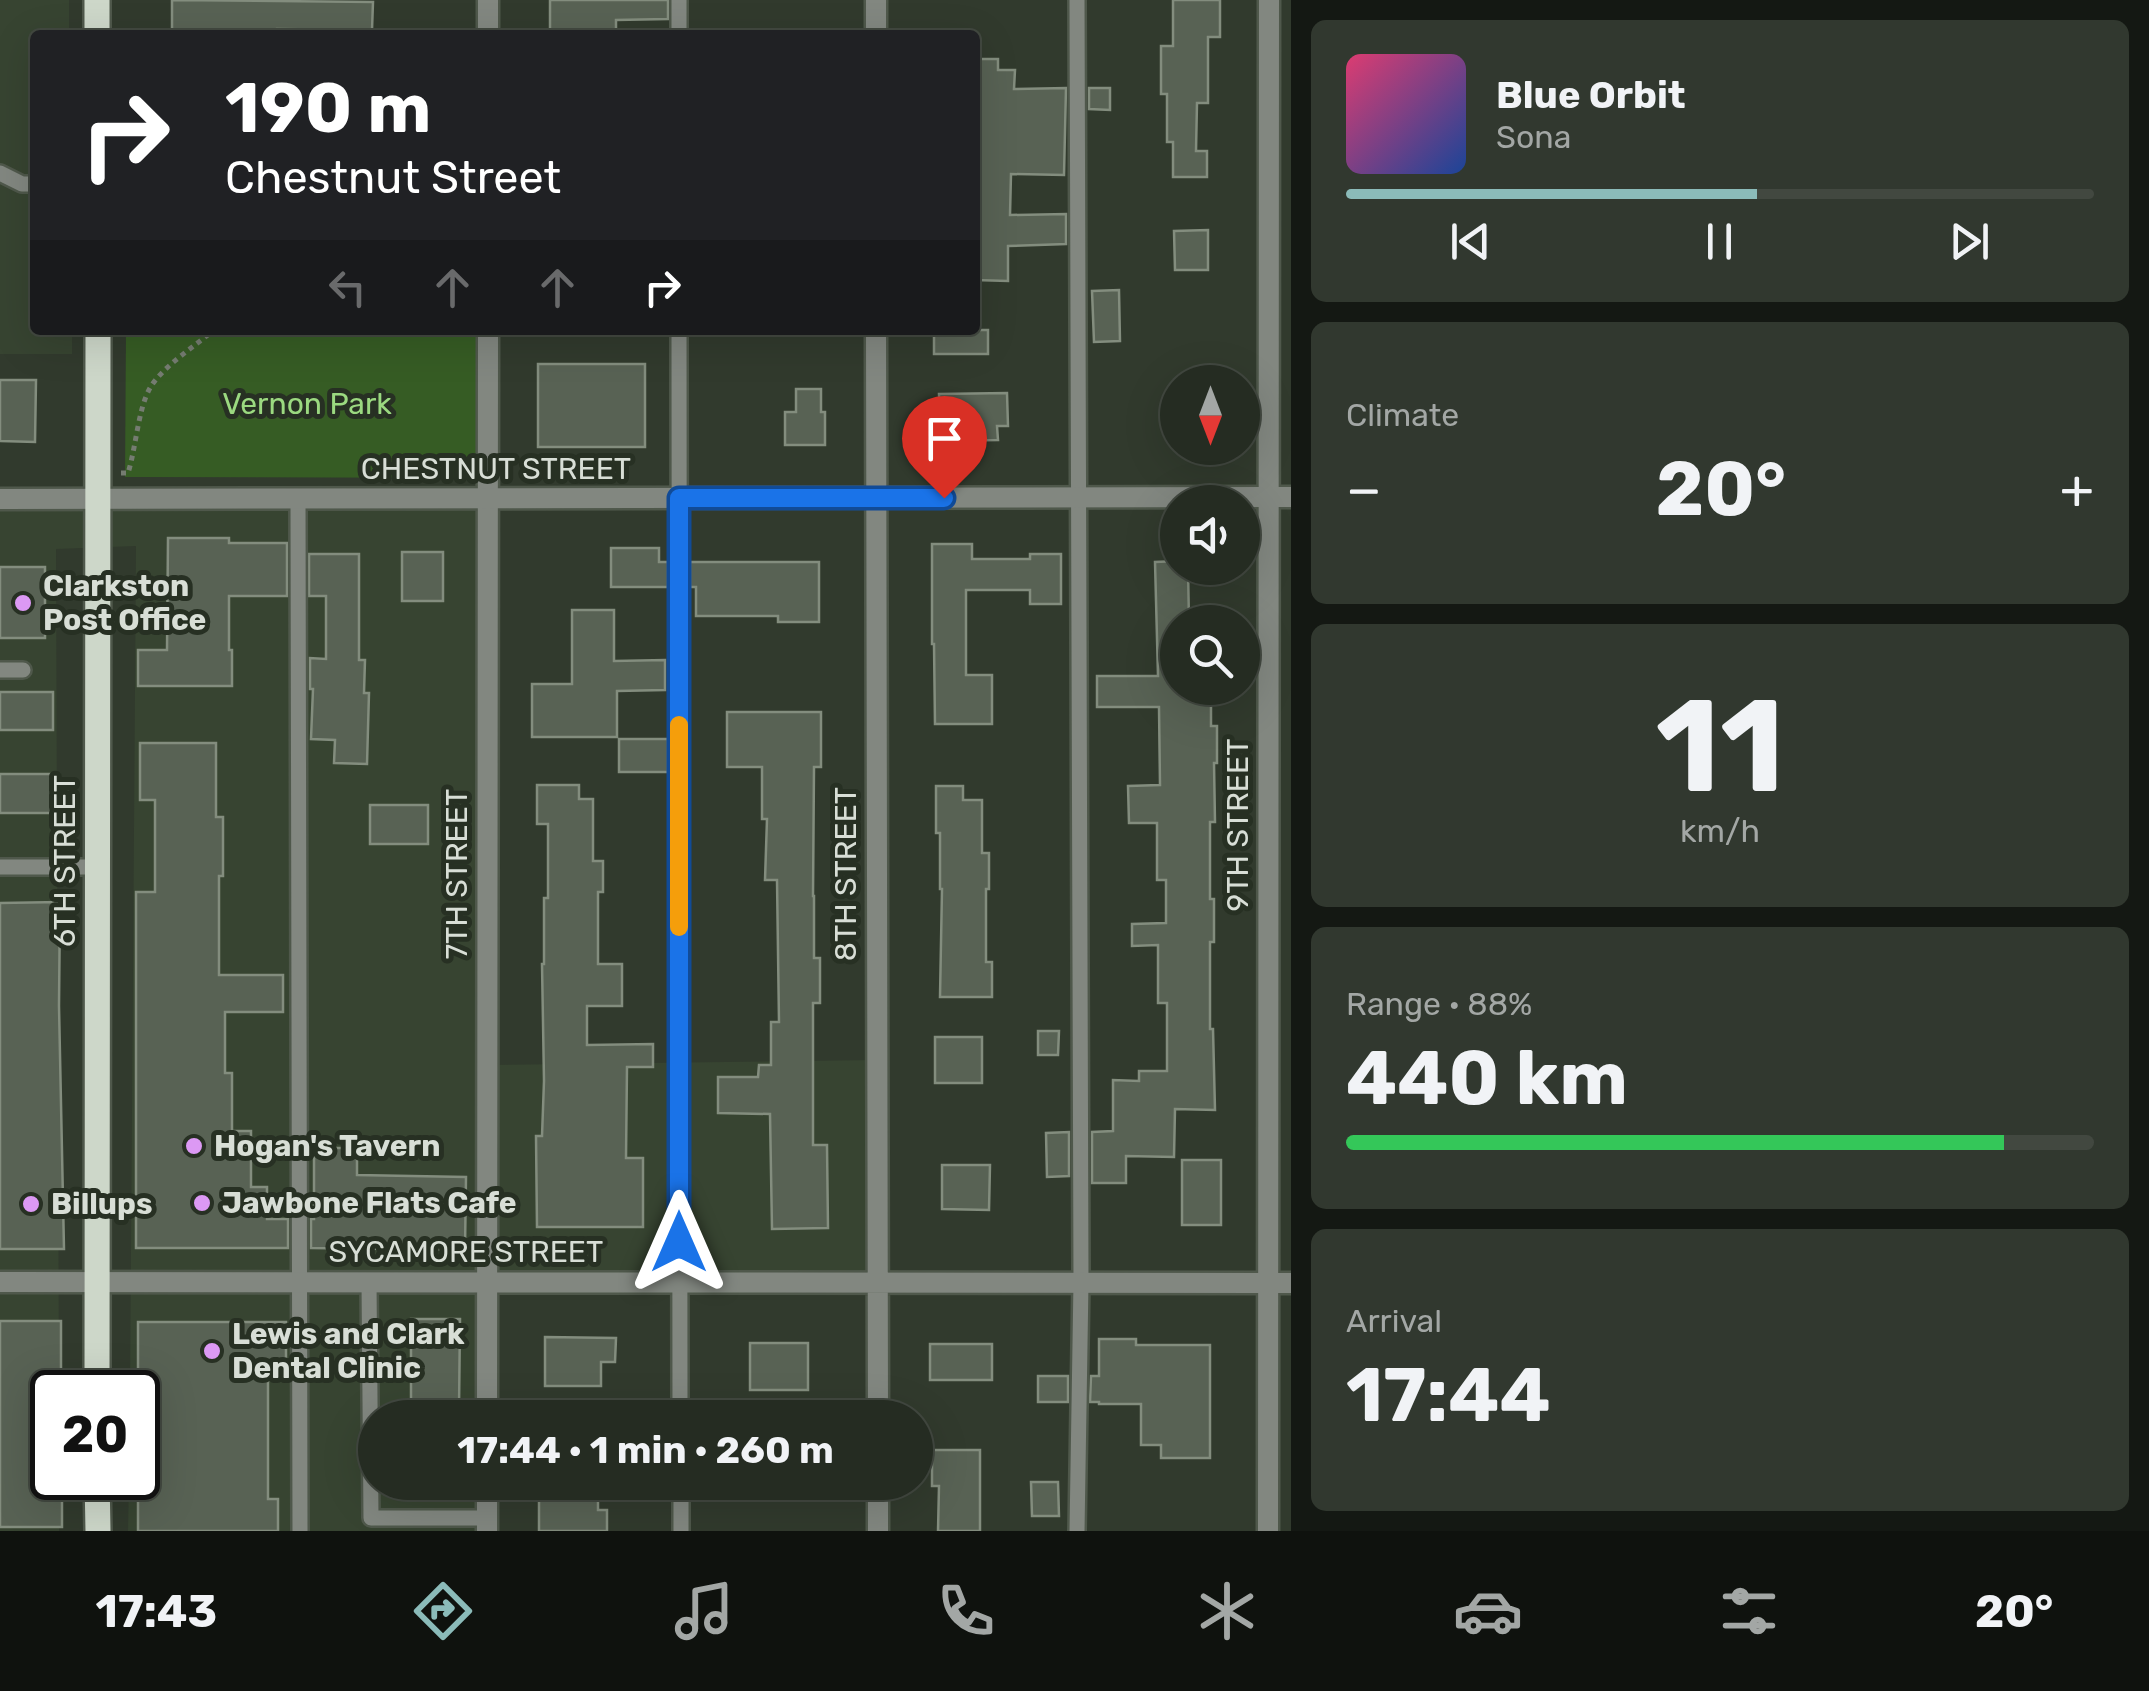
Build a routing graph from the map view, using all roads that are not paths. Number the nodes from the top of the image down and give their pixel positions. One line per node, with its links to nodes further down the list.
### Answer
1 (96, 0): 7 (main road)
2 (488, 0): 8 (street)
3 (678, 0): 9 (lane)
4 (876, 0): 10 (street)
5 (1077, 0): 21 (lane)
6 (1269, 0): 17 (street, 9TH STREET)
7 (97, 30)
8 (488, 30)
9 (679, 30)
10 (876, 30)
11 (0, 173): 12 (lane)
12 (30, 184)
13 (98, 335): 25 (main road, 6TH STREET)
14 (488, 335): 19 (street, 7TH STREET)
15 (679, 335): 20 (lane)
16 (876, 335): 24 (street, 8TH STREET)
17 (1269, 497): 18 (street, CHESTNUT STREET); 21 (street, CHESTNUT STREET); 38 (street, 9TH STREET)
18 (1291, 497)
19 (488, 498): 20 (street, CHESTNUT STREET); 23 (street, CHESTNUT STREET); 33 (street, 7TH STREET)
20 (679, 498): 24 (street, CHESTNUT STREET); 34 (lane)
21 (1078, 498): 24 (street, CHESTNUT STREET); 36 (lane)
22 (0, 499): 25 (street, CHESTNUT STREET)
23 (298, 499): 25 (street, CHESTNUT STREET); 31 (lane)
24 (876, 499): 35 (street, 8TH STREET)
25 (98, 500): 28 (main road, 6TH STREET)
26 (0, 670): 27 (lane)
27 (22, 670)
28 (97, 866): 29 (lane); 37 (main road, 6TH STREET)
29 (0, 867)
30 (0, 1282): 37 (street, SYCAMORE STREET)
31 (299, 1282): 32 (street, SYCAMORE STREET); 37 (street, SYCAMORE STREET); 51 (lane)
32 (369, 1282): 33 (street, SYCAMORE STREET); 41 (lane)
33 (486, 1282): 34 (street, SYCAMORE STREET); 42 (street, 7TH STREET)
34 (679, 1282): 35 (street, SYCAMORE STREET); 43 (lane)
35 (876, 1282): 36 (street, SYCAMORE STREET); 44 (street, 8TH STREET)
36 (1080, 1282): 38 (street, SYCAMORE STREET); 54 (lane)
37 (96, 1283): 40 (main road, 6TH STREET)
38 (1268, 1283): 39 (street, SYCAMORE STREET); 55 (street, 9TH STREET)
39 (1291, 1283)
40 (97, 1370)
41 (372, 1400)
42 (487, 1400)
43 (680, 1400)
44 (878, 1400)
45 (97, 1500): 50 (main road)
46 (371, 1500): 49 (lane)
47 (680, 1500): 52 (lane)
48 (878, 1500): 53 (street)
49 (487, 1525)
50 (98, 1531)
51 (300, 1531)
52 (681, 1531)
53 (878, 1531)
54 (1077, 1531)
55 (1268, 1531)

